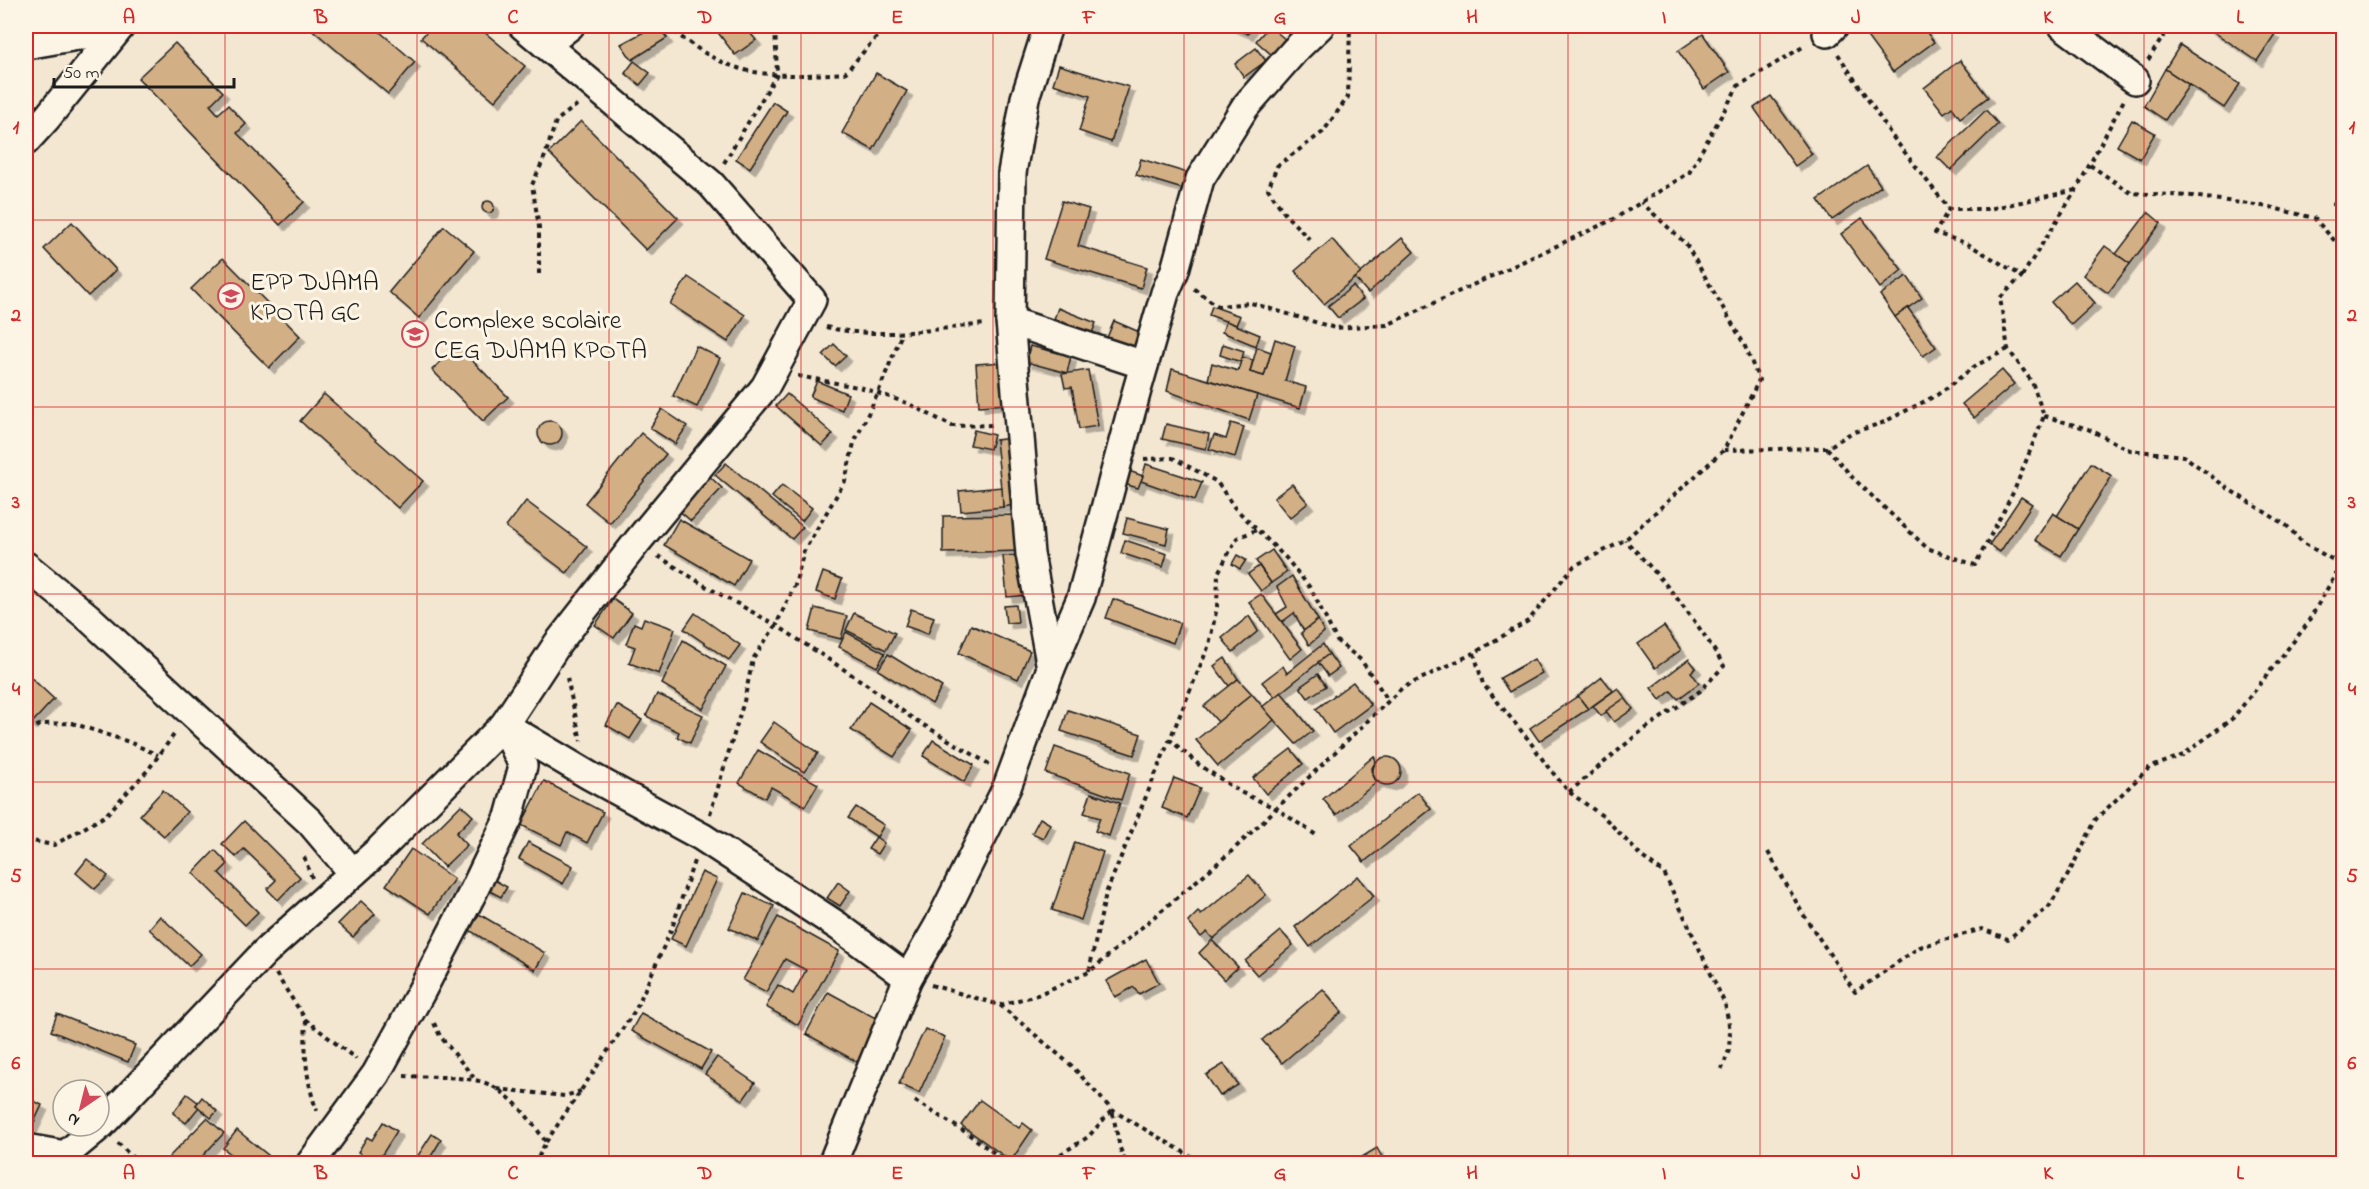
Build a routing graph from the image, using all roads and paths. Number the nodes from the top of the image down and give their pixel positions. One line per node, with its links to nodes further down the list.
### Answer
1 (523, 26): 14 (street)
2 (570, 26): 14 (street)
3 (667, 26): 15 (path)
4 (775, 26): 15 (path)
5 (886, 26): 15 (path)
6 (1048, 26): 30 (street)
7 (1320, 26): 26 (street)
8 (1350, 26): 24 (path)
9 (2063, 26): 16 (street)
10 (2170, 26): 16 (path)
11 (119, 27): 13 (street); 18 (street)
12 (1830, 29): 22 (path); 23 (path)
13 (26, 45)
14 (546, 45): 17 (street)
15 (777, 74): 20 (path)
16 (2135, 80): 19 (path)
17 (603, 94): 20 (street); 27 (path)
18 (26, 141)
19 (2090, 165): 21 (path); 25 (path)
20 (711, 184): 29 (street)
21 (2076, 190): 23 (path); 28 (path)
22 (1641, 202): 26 (path); 39 (path)
23 (1949, 209): 28 (path)
24 (1310, 240)
25 (2343, 251)
26 (1175, 270): 33 (street)
27 (539, 274)
28 (2022, 276): 32 (path)
29 (801, 321): 31 (path); 34 (street)
30 (1010, 321): 31 (path); 33 (street); 37 (street)
31 (902, 333): 35 (path)
32 (2008, 349): 36 (path); 38 (path)
33 (1144, 365): 40 (street)
34 (774, 371): 35 (path); 43 (street)
35 (878, 393): 37 (path); 46 (path)
36 (2044, 416): 38 (path); 44 (path)
37 (1019, 424): 49 (street)
38 (1827, 448): 39 (path)
39 (1724, 450): 42 (path)
40 (1119, 458): 41 (path); 49 (street)
41 (1256, 530): 50 (path); 54 (path)
42 (1625, 540): 48 (path); 58 (path)
43 (637, 542): 46 (path); 47 (street)
44 (2343, 563): 63 (path)
45 (28, 570): 51 (street)
46 (776, 625): 57 (path); 60 (path)
47 (558, 643): 52 (street); 56 (path)
48 (1474, 653): 50 (path); 58 (path)
49 (1051, 668): 57 (street)
50 (1388, 700): 59 (path)
51 (191, 713): 55 (path); 64 (street)
52 (504, 725): 56 (street); 64 (street); 67 (street)
53 (28, 730): 55 (path)
54 (1169, 739): 59 (path); 65 (path)
55 (158, 755): 62 (path)
56 (590, 776): 60 (street)
57 (1011, 777): 66 (street)
58 (1569, 792): 70 (path)
59 (1277, 809): 61 (path); 65 (path)
60 (702, 837): 66 (street); 73 (path)
61 (1319, 837)
62 (26, 840)
63 (1768, 852)
64 (353, 873): 78 (street)
65 (1089, 972): 68 (path)
66 (908, 978): 68 (path); 80 (street)
67 (420, 994): 71 (path); 76 (street)
68 (1000, 1005): 75 (path)
69 (306, 1020): 76 (path)
70 (1722, 1069)
71 (476, 1080)
72 (496, 1089): 73 (path)
73 (582, 1090): 77 (path)
74 (915, 1101): 81 (path)
75 (1112, 1110): 82 (path); 83 (path); 84 (path)
76 (328, 1140): 79 (street)
77 (546, 1142)
78 (26, 1148)
79 (310, 1164)
80 (832, 1164)
81 (1009, 1164)
82 (1045, 1164)
83 (1126, 1164)
84 (1204, 1164)

